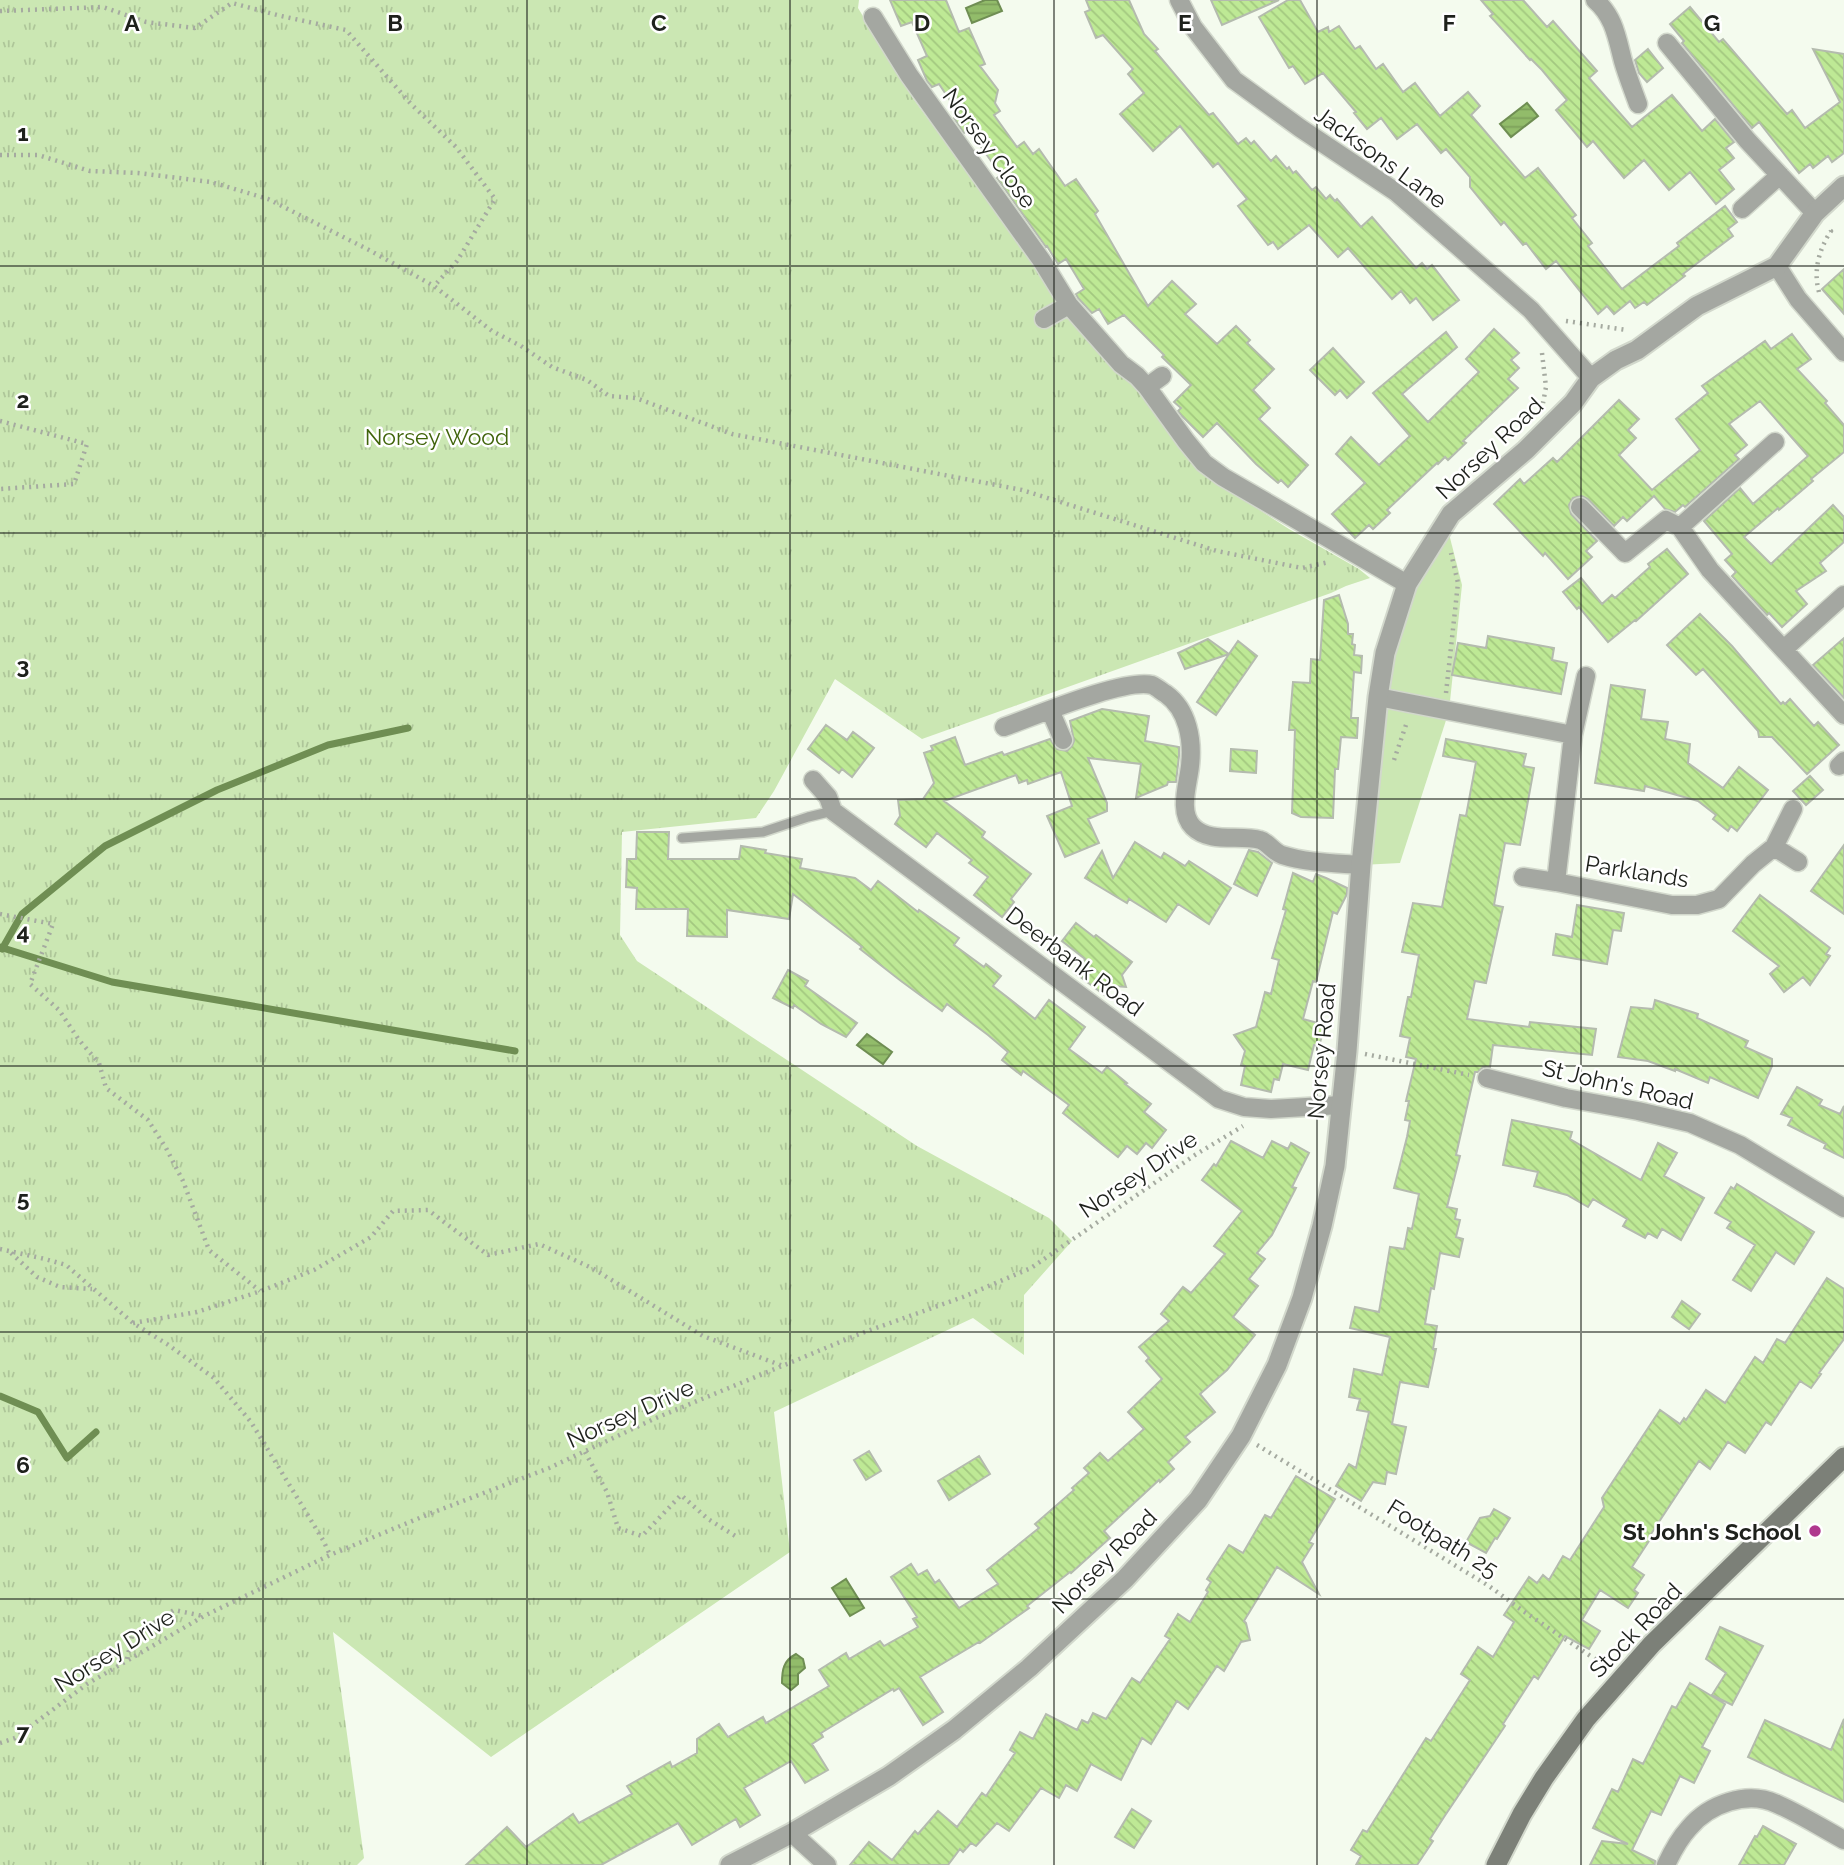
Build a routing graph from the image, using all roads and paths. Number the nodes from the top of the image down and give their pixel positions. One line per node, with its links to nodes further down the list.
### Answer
1 (1179, 0): 19 (street, Jacksons Lane)
2 (1595, 0): 6 (street)
3 (0, 11): 13 (path)
4 (873, 18): 15 (street, Norsey Close)
5 (1667, 43): 8 (street)
6 (1638, 104)
7 (0, 155): 13 (path)
8 (1780, 175): 10 (street); 11 (street)
9 (1844, 186): 11 (street, Norsey Road)
10 (1742, 209)
11 (1815, 213): 12 (street, Norsey Road); 14 (path)
12 (1777, 266): 17 (street); 19 (street, Norsey Road)
13 (434, 286): 27 (path)
14 (1820, 296)
15 (1069, 305): 16 (street); 20 (street, Norsey Close)
16 (1044, 319)
17 (1844, 352)
18 (1162, 376): 20 (street)
19 (1591, 378): 25 (street, Norsey Road)
20 (1147, 387): 27 (street, Norsey Close)
21 (0, 421): 23 (path)
22 (1775, 442): 26 (street)
23 (0, 489)
24 (1580, 507): 26 (street)
25 (1444, 525): 28 (street, Norsey Road); 34 (path)
26 (1680, 527): 30 (street)
27 (1352, 551): 28 (street, Norsey Close)
28 (1407, 584): 32 (street, Norsey Road)
29 (1844, 595): 30 (street)
30 (1784, 649): 35 (street)
31 (1586, 676): 37 (street, Parklands)
32 (1378, 697): 34 (street); 45 (street, Norsey Road)
33 (1050, 710): 36 (street); 38 (street); 45 (street)
34 (1444, 710): 37 (street)
35 (1844, 715)
36 (1004, 727)
37 (1573, 735): 47 (street, Parklands)
38 (1063, 740)
39 (813, 780): 41 (street, Deerbank Road)
40 (1793, 809): 43 (street, Parklands)
41 (833, 811): 42 (lane); 52 (street, Deerbank Road)
42 (682, 838)
43 (1773, 847): 44 (street); 47 (street, Parklands)
44 (1798, 863)
45 (1361, 864): 49 (street, Norsey Road)
46 (1523, 877): 47 (street, Parklands)
47 (1556, 882)
48 (0, 914): 57 (path)
49 (1347, 1051): 50 (path); 51 (street, Norsey Road)
50 (1487, 1078): 53 (street, St John's Road)
51 (1341, 1105): 52 (street, Deerbank Road); 60 (street, Norsey Road)
52 (1271, 1109): 59 (path, Norsey Drive)
53 (1844, 1208)
54 (0, 1250): 55 (path)
55 (9, 1251): 56 (path); 56 (path)
56 (93, 1289): 58 (path)
57 (261, 1291): 58 (path); 59 (path)
58 (133, 1323): 64 (path)
59 (783, 1366): 61 (path, Norsey Drive)
60 (1241, 1436): 67 (path, Footpath 25); 69 (street, Norsey Road)
61 (585, 1452): 63 (path); 64 (path, Norsey Drive)
62 (1844, 1457): 67 (main road, Stock Road)
63 (737, 1537)
64 (330, 1555): 65 (path, Norsey Drive)
65 (204, 1616): 66 (path, Norsey Drive); 66 (path)
66 (127, 1660): 68 (path, Norsey Drive)
67 (1622, 1677): 73 (main road, Stock Road)
68 (0, 1745)
69 (792, 1833): 71 (street, Norsey Road); 72 (street)
70 (1844, 1840): 74 (street)
71 (730, 1865)
72 (827, 1865)
73 (1496, 1865)
74 (1666, 1865)

